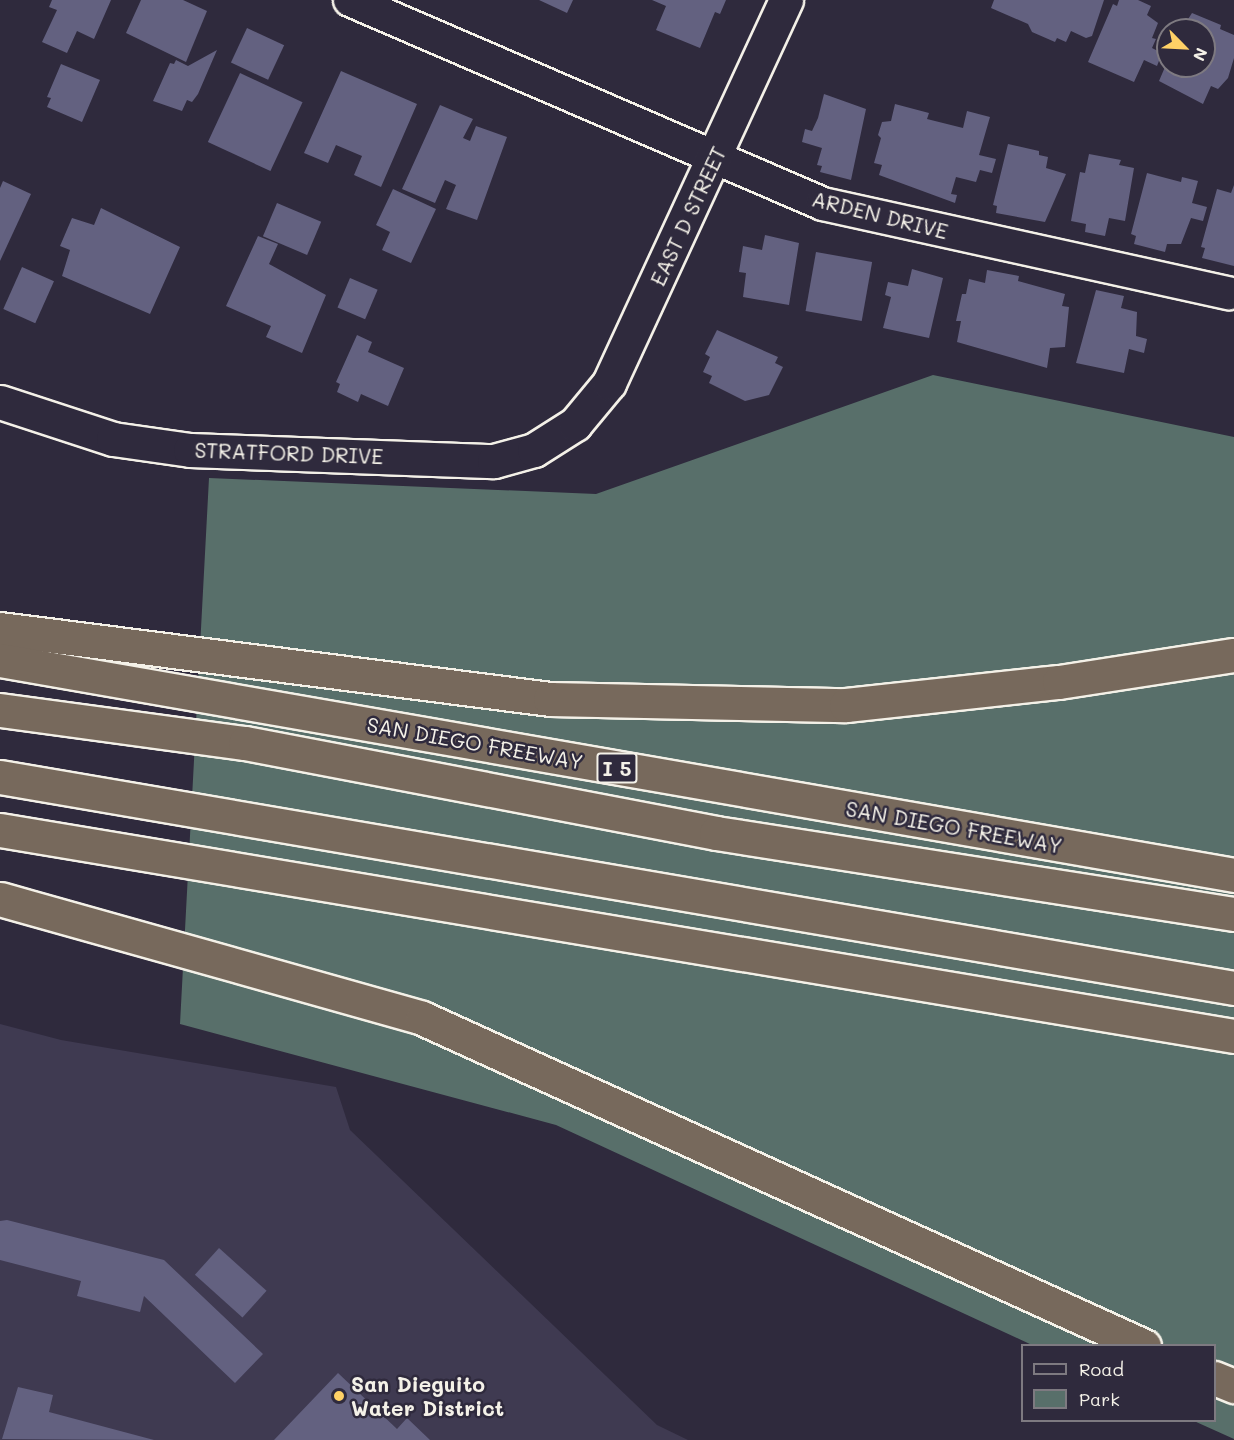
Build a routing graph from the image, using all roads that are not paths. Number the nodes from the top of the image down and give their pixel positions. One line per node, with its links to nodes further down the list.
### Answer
1 (350, 0): 3 (street, ARDEN DRIVE)
2 (786, 0): 3 (street, EAST D STREET)
3 (715, 160): 4 (street, ARDEN DRIVE); 6 (street, EAST D STREET)
4 (1229, 293)
5 (0, 402): 6 (street, STRATFORD DRIVE)
6 (575, 424)
7 (0, 629): 8 (highway)
8 (1234, 655)
9 (0, 660): 13 (highway, SAN DIEGO FREEWAY / I 5)
10 (0, 710): 15 (highway)
11 (0, 777): 16 (highway)
12 (0, 830): 17 (highway)
13 (1234, 875)
14 (0, 898): 18 (highway)
15 (1234, 914)
16 (1234, 988)
17 (1234, 1036)
18 (1140, 1344)
19 (1216, 1378): 20 (highway)
20 (1234, 1386)

